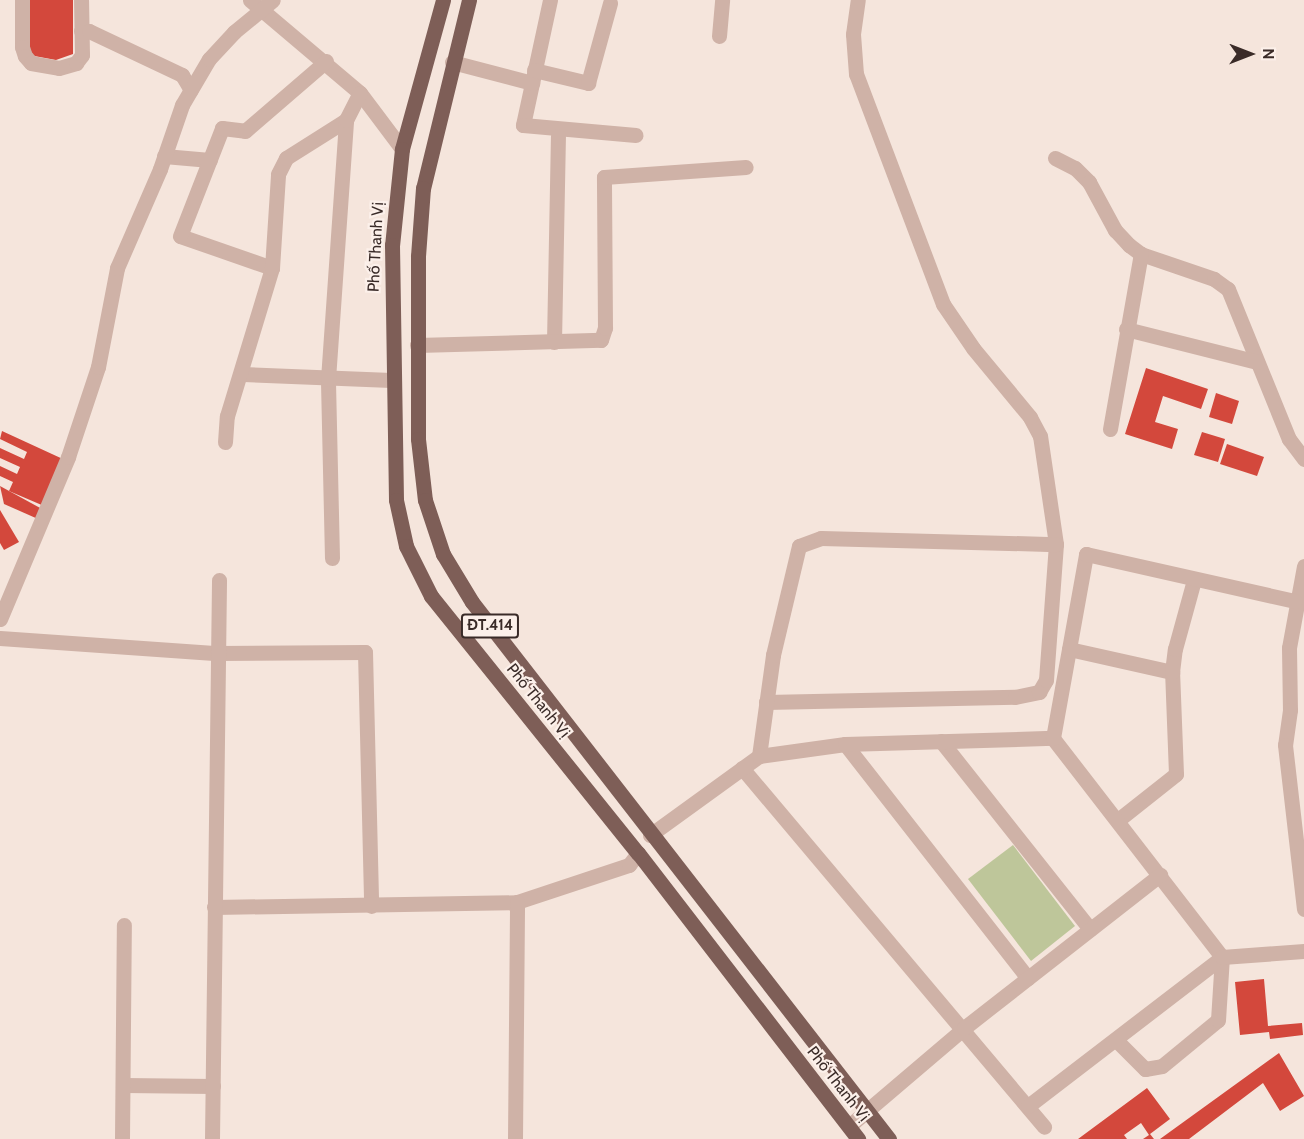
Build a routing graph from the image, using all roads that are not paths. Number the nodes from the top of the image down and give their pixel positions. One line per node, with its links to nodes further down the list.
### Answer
1 (22, 0): 11 (street)
2 (81, 0): 11 (street)
3 (273, 0): 10 (street)
4 (443, 0): 21 (main road, Phố Thanh Vị)
5 (469, 0): 14 (main road, Phố Thanh Vị / ĐT.414)
6 (550, 0): 15 (street)
7 (722, 0): 12 (street)
8 (858, 0): 38 (street)
9 (610, 3): 15 (street)
10 (256, 5): 13 (street); 16 (street)
11 (81, 31): 16 (street)
12 (719, 36)
13 (326, 61): 17 (street); 24 (street)
14 (452, 62): 15 (street); 30 (main road, Phố Thanh Vị / ĐT.414)
15 (533, 76): 19 (street)
16 (190, 90): 22 (street)
17 (360, 93): 18 (street); 21 (street)
18 (346, 120): 27 (street); 33 (street)
19 (636, 135)
20 (558, 136): 29 (street)
21 (402, 149): 34 (main road, Phố Thanh Vị)
22 (164, 156): 24 (street); 44 (street)
23 (1055, 158): 26 (street)
24 (210, 160): 27 (street)
25 (746, 167): 29 (street)
26 (1141, 254): 28 (street); 31 (street)
27 (272, 268): 32 (street)
28 (1126, 329): 31 (street); 35 (street)
29 (554, 342): 30 (street)
30 (417, 345): 59 (main road, Phố Thanh Vị / ĐT.414)
31 (1257, 362): 37 (street)
32 (243, 374): 33 (street); 36 (street)
33 (328, 379): 34 (street); 39 (street)
34 (391, 380): 60 (main road, Phố Thanh Vị)
35 (1110, 429)
36 (225, 442)
37 (1304, 459)
38 (1056, 544): 49 (street); 49 (street)
39 (332, 558)
40 (1304, 566): 43 (street)
41 (219, 580): 47 (street)
42 (1194, 580): 43 (street); 46 (street); 48 (street)
43 (1295, 601): 51 (street)
44 (0, 619)
45 (0, 638): 47 (street)
46 (1070, 649): 48 (street); 52 (street)
47 (218, 653): 64 (street); 65 (street)
48 (1172, 672): 58 (street)
49 (766, 702): 55 (street)
50 (1304, 703): 51 (street)
51 (1290, 710): 57 (street)
52 (1053, 738): 53 (street); 58 (street)
53 (941, 741): 54 (street); 68 (street)
54 (845, 744): 55 (street); 71 (street)
55 (759, 756): 56 (street)
56 (742, 768): 59 (street); 72 (street)
57 (1298, 789): 61 (street)
58 (1118, 820): 62 (street)
59 (650, 835): 60 (main road); 77 (main road, Phố Thanh Vị / ĐT.414)
60 (638, 853): 63 (street); 78 (main road, Phố Thanh Vị)
61 (1301, 865): 66 (street)
62 (1160, 875): 68 (street); 70 (street)
63 (517, 902): 64 (street); 82 (street)
64 (370, 906): 65 (street)
65 (214, 908): 75 (street)
66 (1304, 909)
67 (124, 925): 74 (street)
68 (1090, 929): 71 (street)
69 (1304, 951): 70 (street)
70 (1222, 957): 73 (street); 73 (street)
71 (1028, 978): 72 (street)
72 (964, 1028): 76 (street); 77 (street)
73 (1116, 1040): 76 (street)
74 (124, 1084): 75 (street); 80 (street)
75 (213, 1086): 81 (street)
76 (1028, 1106): 79 (street)
77 (867, 1111): 78 (street); 84 (main road, Phố Thanh Vị / ĐT.414)
78 (849, 1126): 83 (main road, Phố Thanh Vị)
79 (1044, 1127)
80 (122, 1139)
81 (212, 1139)
82 (515, 1139)
83 (858, 1139)
84 (889, 1139)

